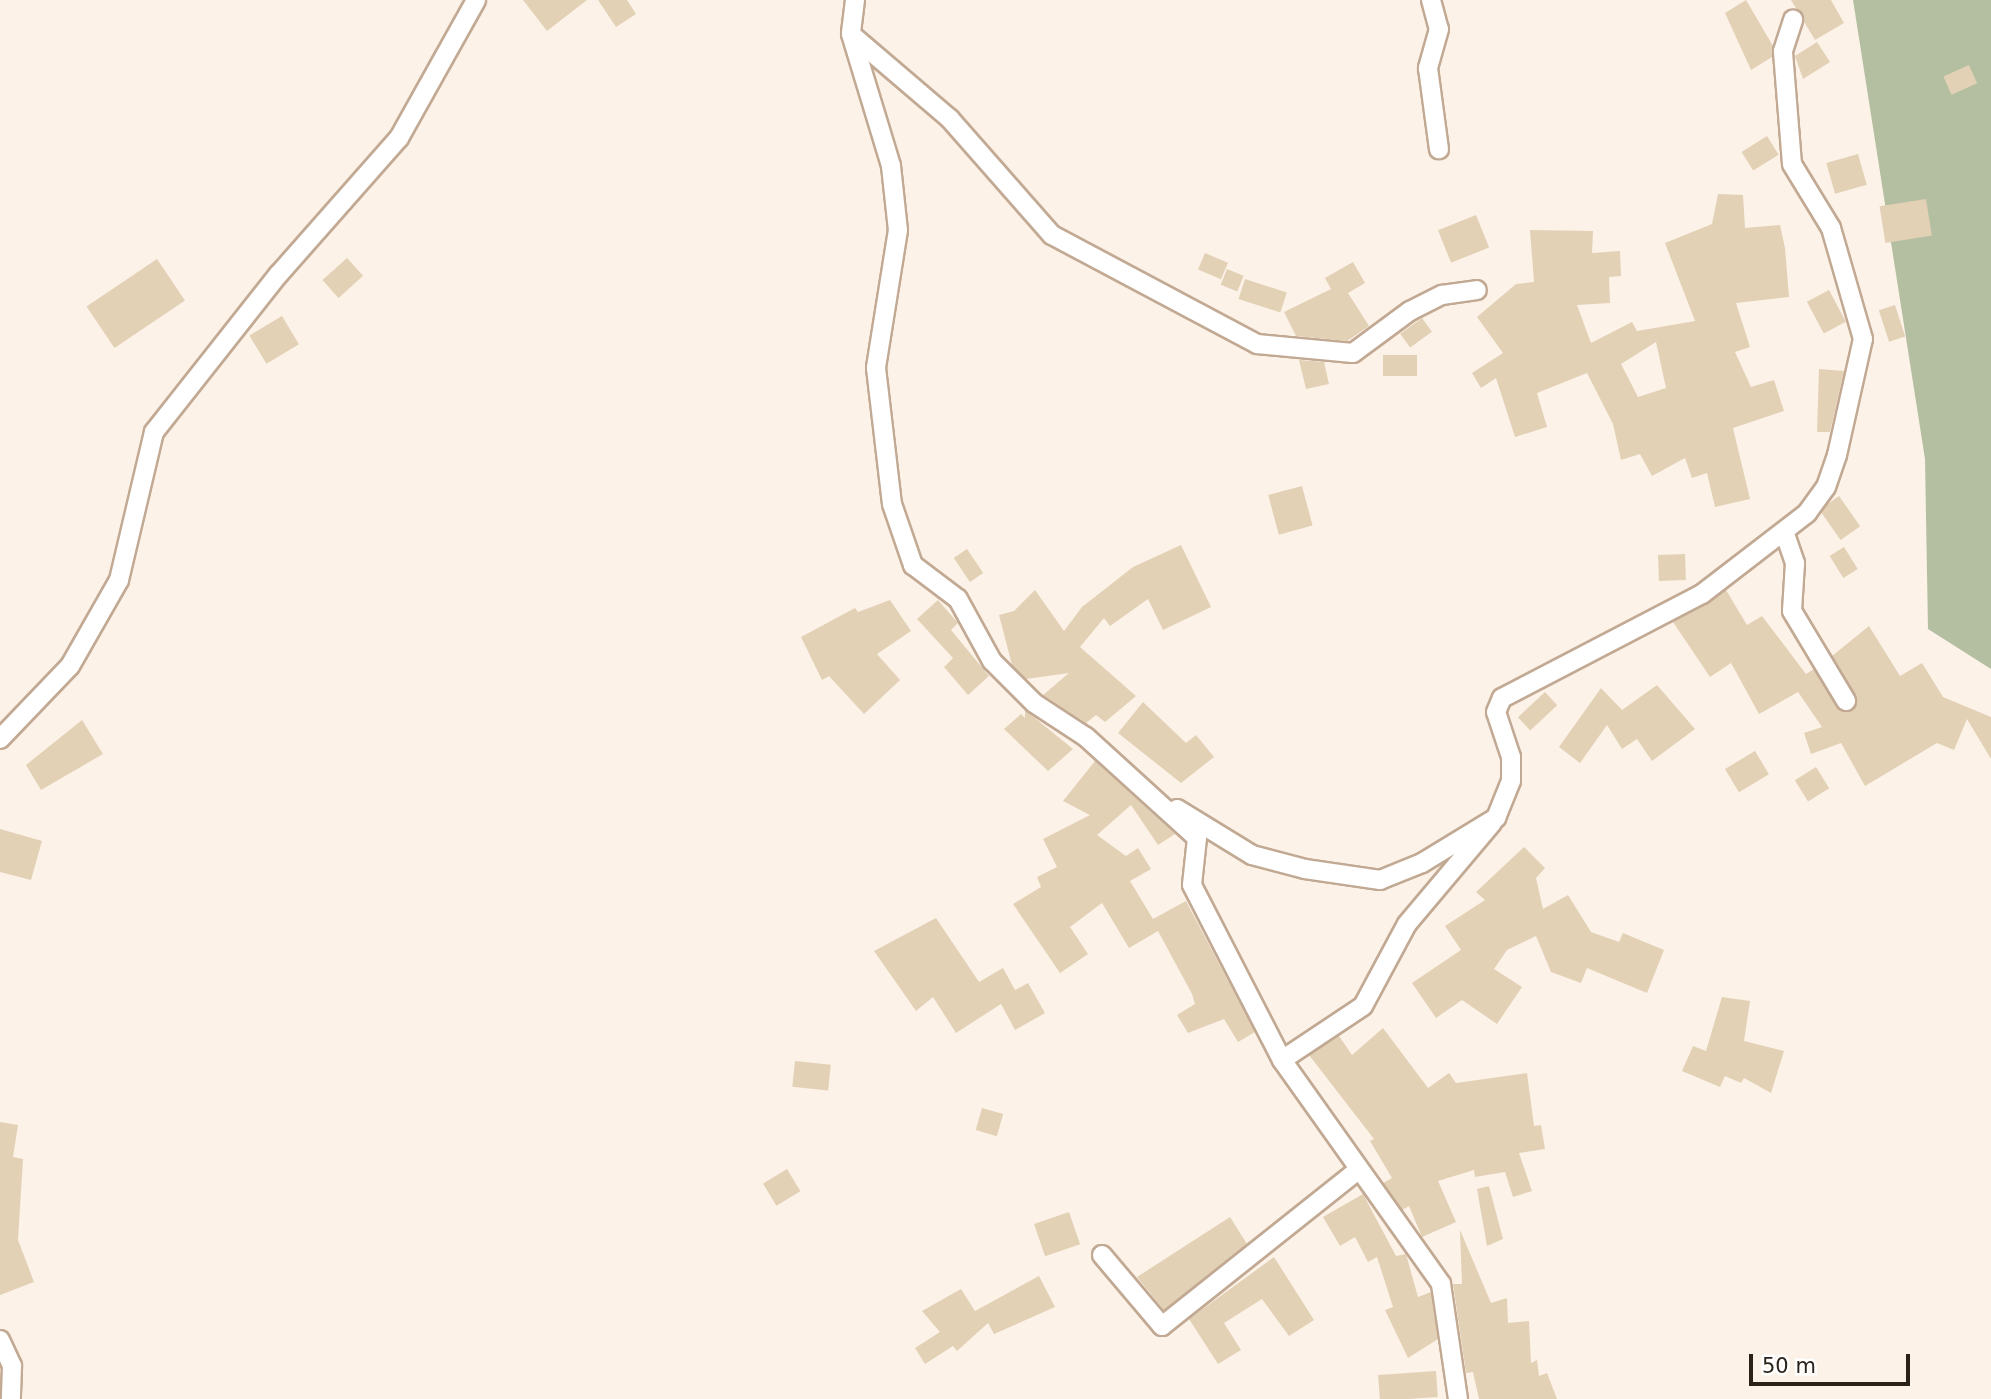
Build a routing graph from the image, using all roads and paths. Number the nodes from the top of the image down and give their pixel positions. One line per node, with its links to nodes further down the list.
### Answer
1 (476, 0): 10 (street)
2 (855, 0): 5 (street)
3 (1431, 0): 6 (street)
4 (1793, 20): 8 (street)
5 (851, 34): 7 (street); 11 (street)
6 (1439, 149)
7 (1477, 290)
8 (1785, 534): 9 (street); 12 (street)
9 (1846, 701)
10 (0, 739)
11 (1150, 793): 12 (street); 13 (street)
12 (1496, 818): 13 (street)
13 (1282, 1059): 14 (street)
14 (1357, 1171): 15 (street); 18 (street)
15 (1102, 1255)
16 (0, 1340): 17 (street)
17 (11, 1399)
18 (1458, 1399)

